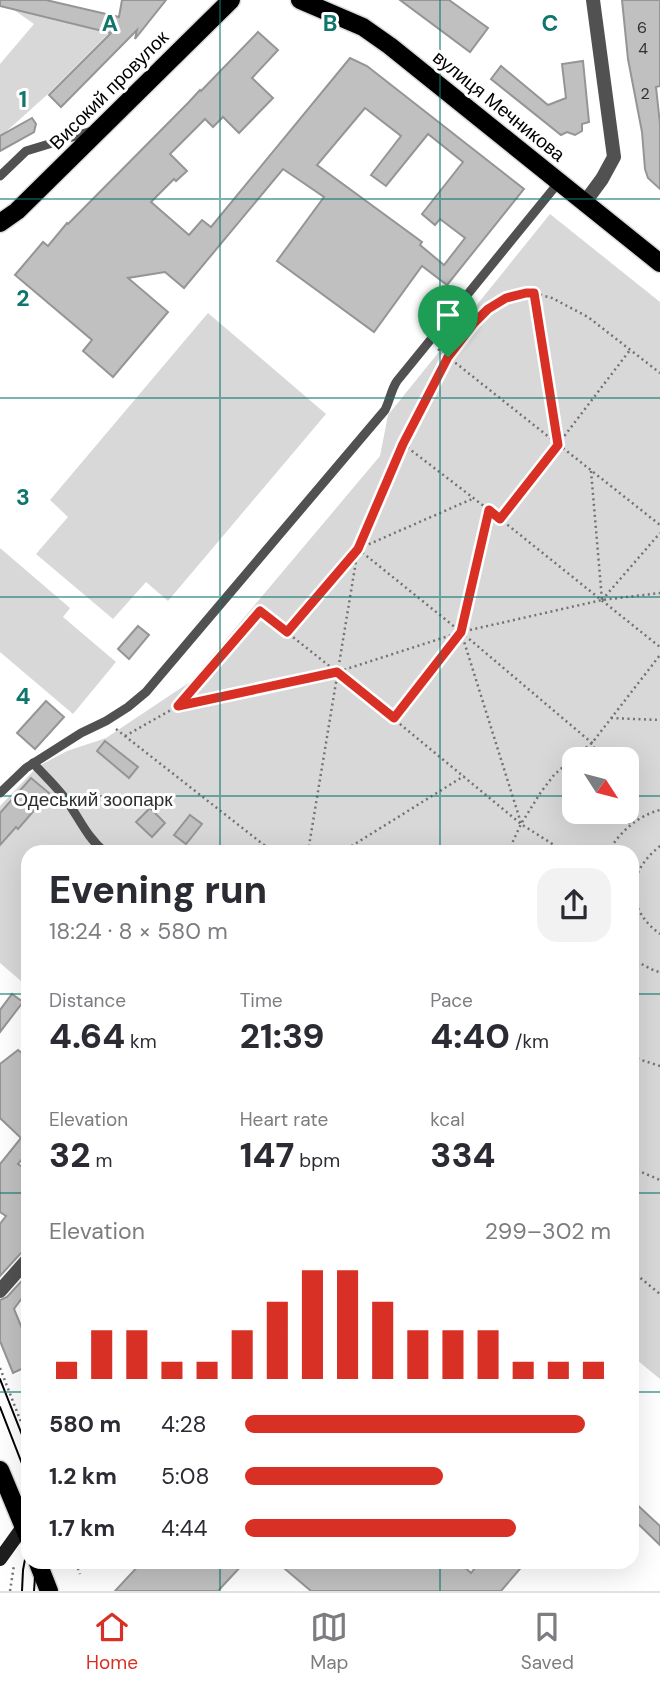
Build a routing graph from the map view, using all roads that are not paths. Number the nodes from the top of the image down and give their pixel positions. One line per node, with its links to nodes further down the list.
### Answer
1 (231, 0): 4 (main road, Високий провулок)
2 (300, 0): 6 (main road, вулиця Мечникова)
3 (593, 0): 7 (street)
4 (101, 129): 5 (lane); 8 (main road, Високий провулок)
5 (0, 176)
6 (559, 181): 7 (main road, вулиця Мечникова); 12 (lane)
7 (585, 202): 11 (main road, вулиця Мечникова)
8 (17, 211): 9 (main road, Високий провулок); 10 (main road, Високий провулок)
9 (0, 223)
10 (0, 235)
11 (659, 262)
12 (33, 763): 13 (lane); 14 (lane)
13 (0, 793)
14 (96, 845)
15 (21, 1267): 16 (street)
16 (0, 1291)
17 (0, 1471): 18 (main road)
18 (21, 1522)
19 (21, 1536): 20 (main road)
20 (0, 1559)
21 (40, 1569): 22 (main road)
22 (49, 1591)

